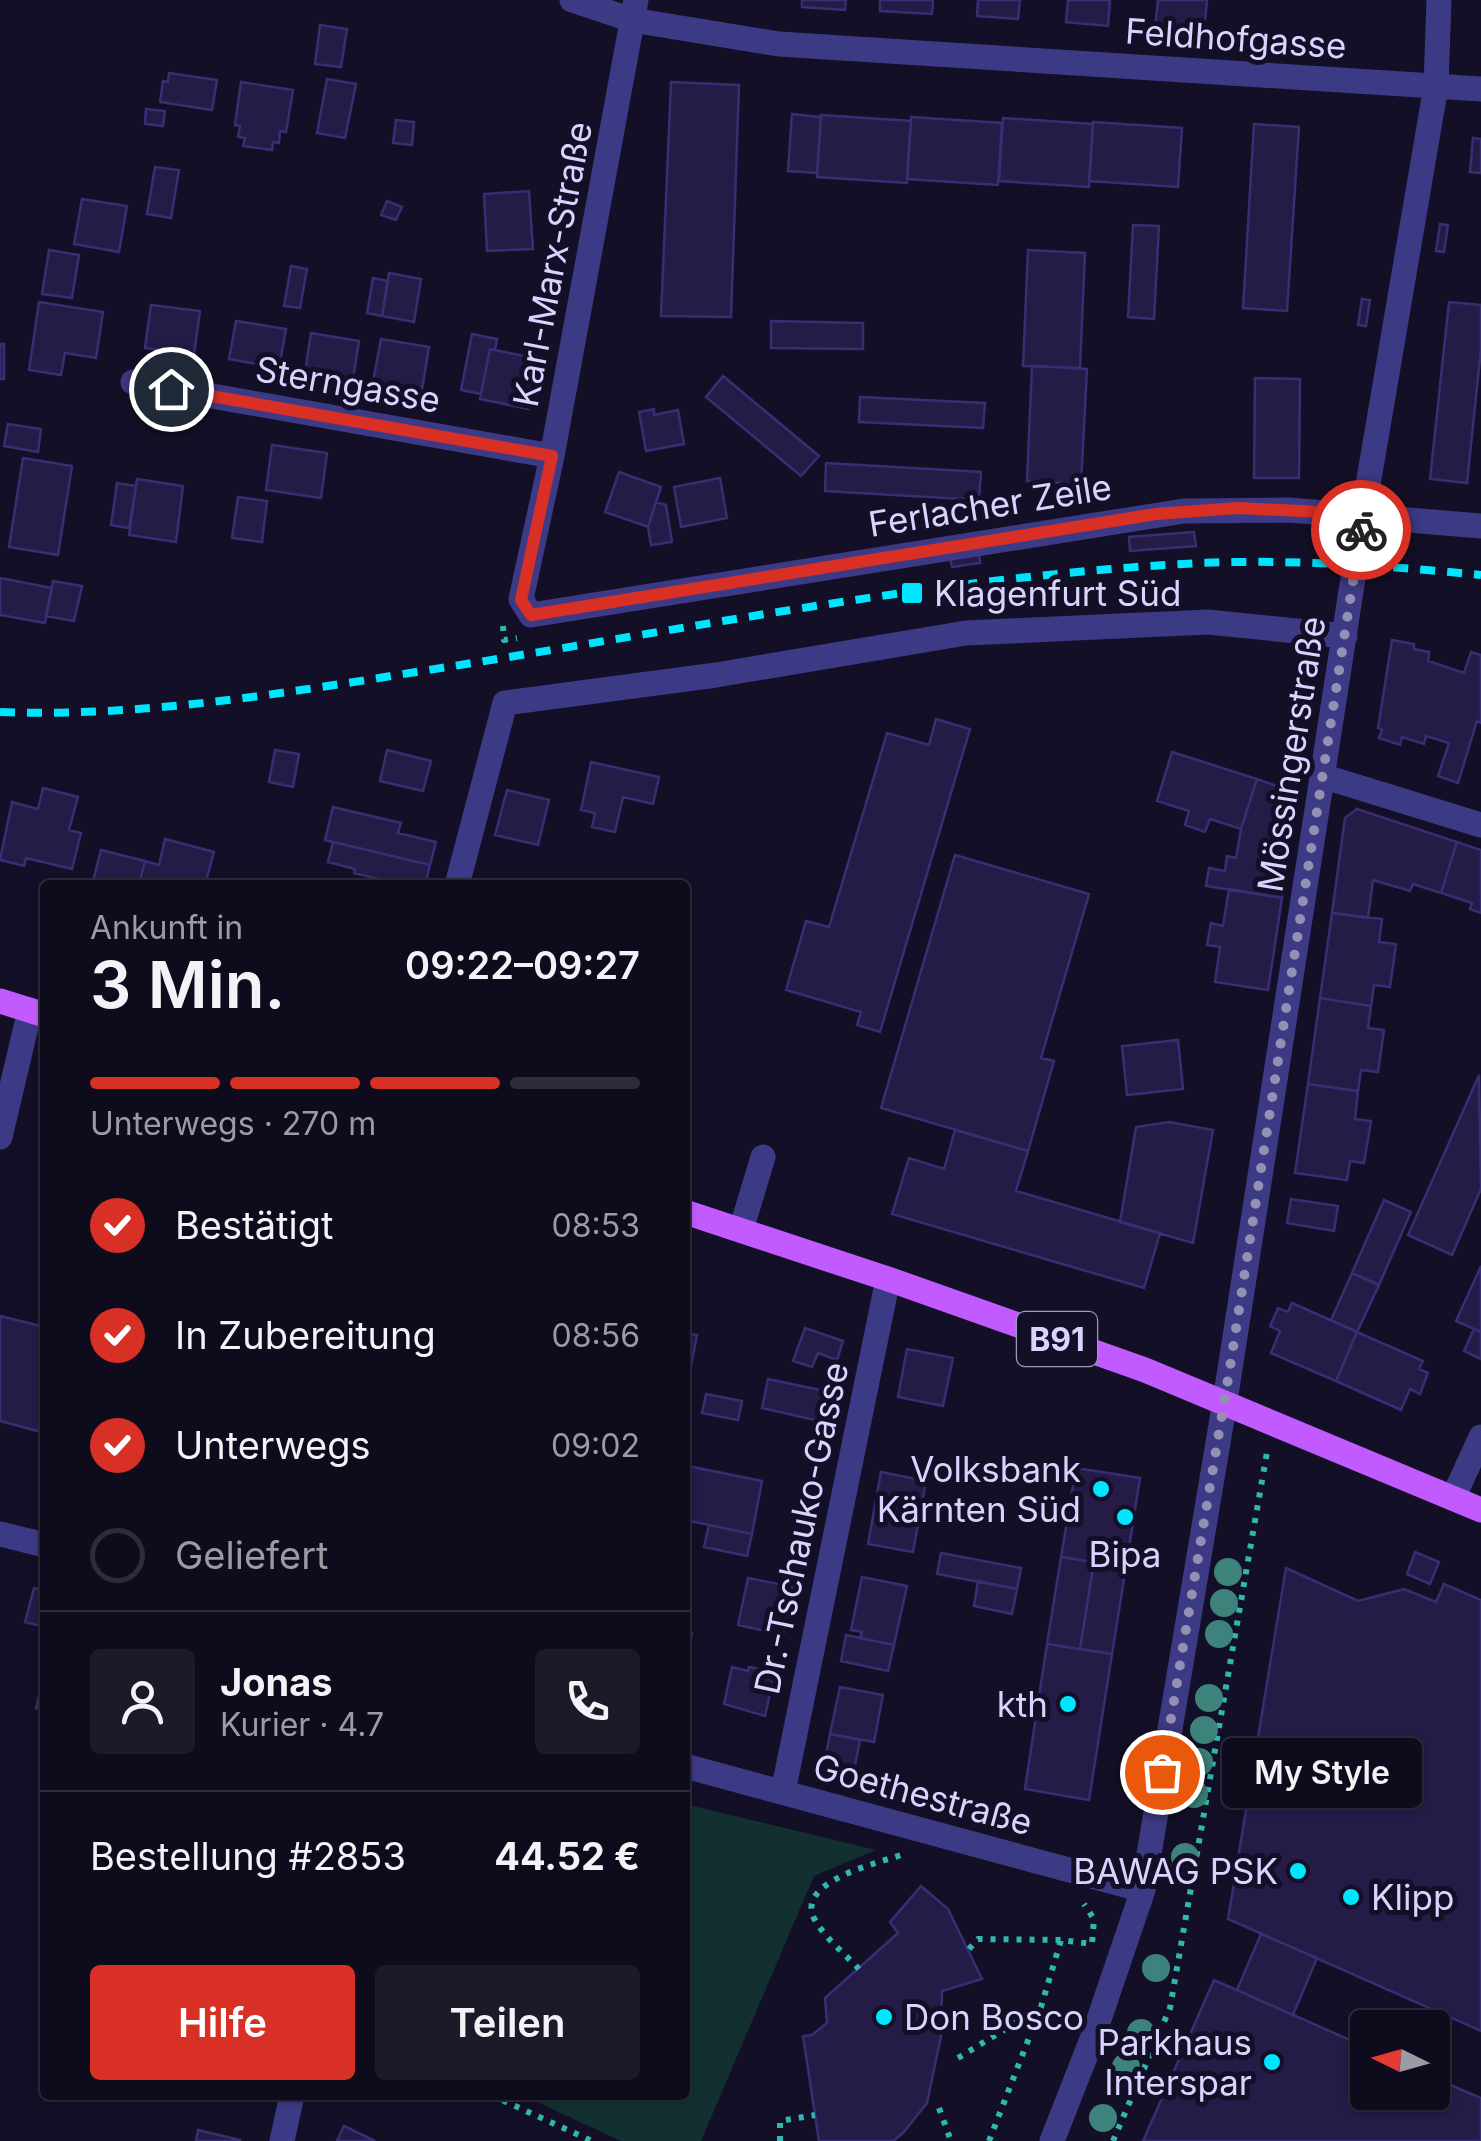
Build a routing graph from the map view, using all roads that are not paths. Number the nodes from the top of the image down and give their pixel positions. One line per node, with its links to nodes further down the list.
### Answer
1 (572, 0): 3 (street, Feldhofgasse)
2 (1439, 0): 4 (street, Mössingerstraße)
3 (634, 10): 4 (street, Feldhofgasse); 7 (street, Karl-Marx-Straße)
4 (1436, 86): 5 (street, Feldhofgasse); 8 (street, Mössingerstraße)
5 (1481, 89)
6 (133, 382): 7 (street, Sterngasse)
7 (552, 456): 10 (street, Karl-Marx-Straße)
8 (1362, 514): 9 (street, Ferlacher Zeile); 10 (street, Ferlacher Zeile); 11 (street, Mössingerstraße)
9 (1481, 526)
10 (521, 600)
11 (1345, 636): 12 (street, Mössingerstraße); 14 (street)
12 (1322, 776): 13 (street); 22 (street, Mössingerstraße)
13 (1481, 825)
14 (458, 880)
15 (0, 1001): 16 (main road)
16 (37, 1012): 17 (street)
17 (0, 1137)
18 (762, 1158): 20 (street)
19 (690, 1214): 20 (main road, B91)
20 (742, 1230): 21 (main road, B91)
21 (888, 1279): 22 (main road, B91); 29 (street, Dr.-Tschauko-Gasse)
22 (1225, 1401): 24 (main road, B91); 30 (street, Mössingerstraße)
23 (1481, 1438): 24 (street)
24 (1453, 1498): 25 (main road, B91)
25 (1481, 1510)
26 (0, 1534): 27 (street)
27 (40, 1544)
28 (690, 1767): 29 (street, Goethestraße)
29 (783, 1792): 30 (street, Goethestraße)
30 (1142, 1890): 33 (street, Mössingerstraße)
31 (291, 2100): 32 (street)
32 (282, 2141)
33 (1052, 2141)

